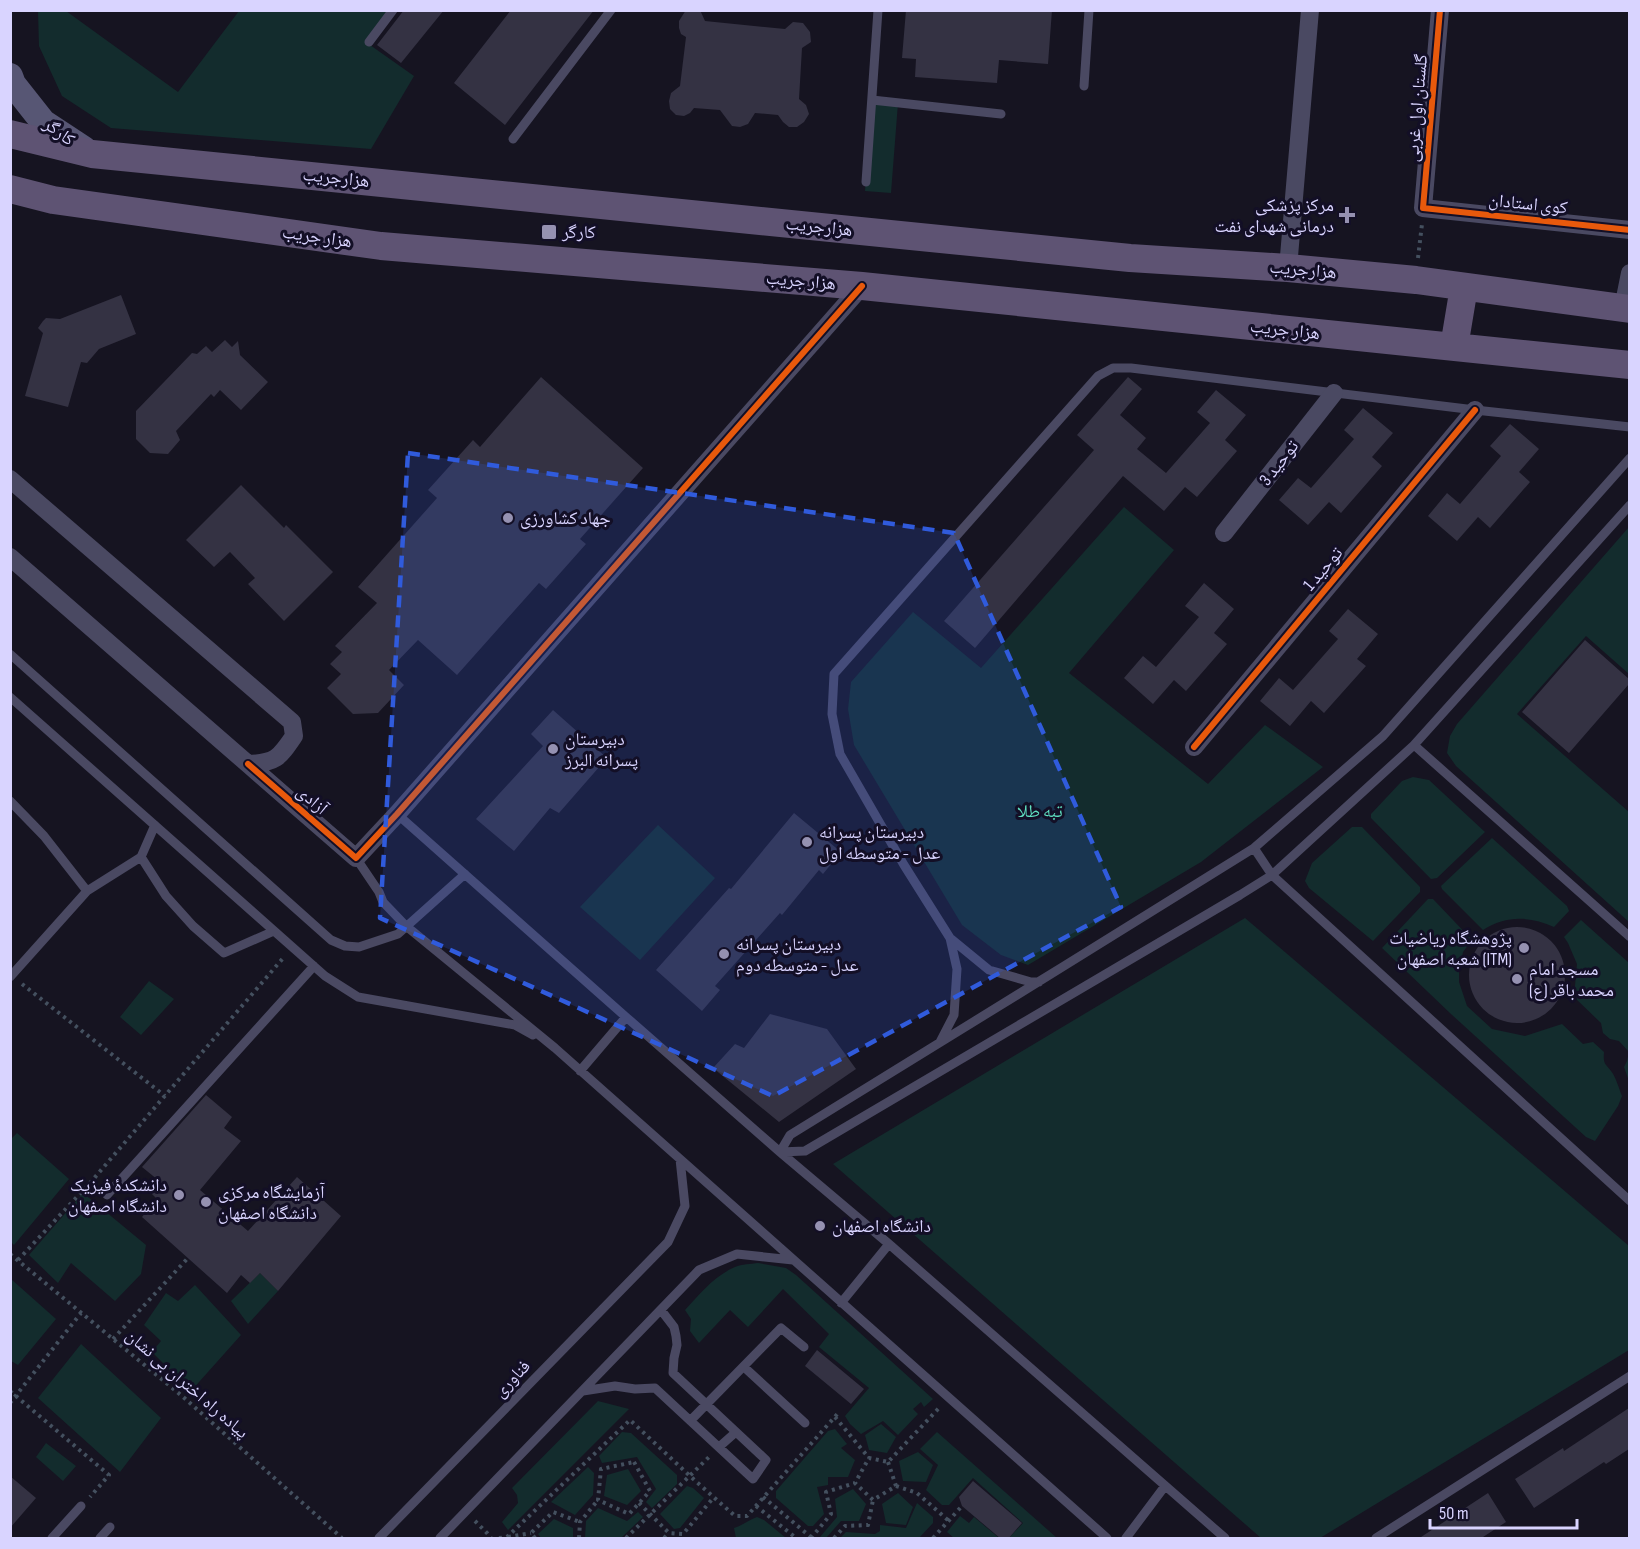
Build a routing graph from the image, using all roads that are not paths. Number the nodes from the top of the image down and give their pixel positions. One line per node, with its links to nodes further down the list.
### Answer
1 (393, 10): 8 (lane)
2 (621, 10): 7 (lane)
3 (878, 10): 11 (lane)
4 (1089, 10): 10 (lane)
5 (1310, 10): 20 (street)
6 (1440, 10): 18 (street, گلستان اول غربی)
7 (609, 13): 14 (lane)
8 (369, 42)
9 (10, 76): 15 (main road, کارگر)
10 (1084, 86)
11 (872, 100): 12 (lane); 16 (lane)
12 (1001, 114)
13 (10, 134): 15 (main road, هزارجریب)
14 (513, 139)
15 (92, 154): 20 (main road, هزارجریب)
16 (866, 182)
17 (10, 189): 22 (main road, هزار جریب)
18 (1423, 208): 19 (street, کوی استادان)
19 (1629, 230)
20 (1288, 268): 23 (main road, هزارجریب)
21 (1629, 273): 24 (street)
22 (862, 286): 25 (main road, هزار جریب); 41 (street)
23 (1464, 287): 24 (main road, هزارجریب); 25 (main road)
24 (1626, 308)
25 (1454, 347): 26 (main road, هزار جریب)
26 (1629, 365)
27 (1334, 393): 28 (lane); 33 (street, توحید 3); 52 (lane)
28 (1475, 410): 29 (lane); 38 (street, توحید 1)
29 (1629, 427)
30 (1629, 458): 43 (lane)
31 (10, 479): 39 (street)
32 (1629, 505): 37 (lane)
33 (1224, 533)
34 (10, 557): 39 (street, آزادی)
35 (10, 654): 49 (lane)
36 (10, 696): 42 (lane)
37 (1414, 745): 47 (lane); 51 (lane)
38 (1194, 747)
39 (248, 764): 45 (street, آزادی)
40 (10, 801): 48 (lane)
41 (397, 814): 45 (street); 46 (lane)
42 (155, 825): 44 (lane); 50 (lane)
43 (1254, 848): 47 (lane); 55 (lane)
44 (141, 857): 48 (lane); 50 (lane)
45 (356, 858): 49 (lane)
46 (465, 874): 49 (lane); 56 (lane)
47 (1272, 874): 60 (lane); 63 (lane)
48 (87, 891): 54 (lane)
49 (406, 926): 58 (lane)
50 (274, 931): 53 (lane)
51 (1629, 937)
52 (950, 938): 55 (lane); 57 (lane)
53 (314, 966): 58 (lane); 62 (lane)
54 (11, 976)
55 (1039, 982): 57 (lane)
56 (626, 1017): 59 (lane); 60 (lane)
57 (939, 1043): 60 (lane)
58 (555, 1048): 59 (lane)
59 (580, 1071): 61 (lane)
60 (780, 1152): 64 (lane)
61 (680, 1159): 65 (lane); 82 (lane, فناوری)
62 (107, 1195)
63 (1629, 1201)
64 (889, 1244): 66 (lane); 77 (lane)
65 (793, 1260): 66 (lane); 67 (lane)
66 (842, 1303): 84 (lane)
67 (661, 1310): 71 (lane); 72 (lane)
68 (804, 1347): 69 (lane)
69 (744, 1367): 72 (lane); 74 (lane)
70 (1629, 1376): 87 (lane)
71 (583, 1391): 73 (lane); 83 (lane)
72 (708, 1405): 73 (lane); 75 (lane)
73 (692, 1420): 76 (lane)
74 (805, 1423)
75 (736, 1432): 76 (lane); 76 (lane)
76 (719, 1447)
77 (1165, 1486): 85 (lane); 86 (lane)
78 (81, 1506): 80 (lane)
79 (110, 1527): 81 (lane)
80 (52, 1539)
81 (100, 1539)
82 (379, 1539)
83 (440, 1539)
84 (1107, 1539)
85 (1126, 1539)
86 (1225, 1539)
87 (1376, 1539)

